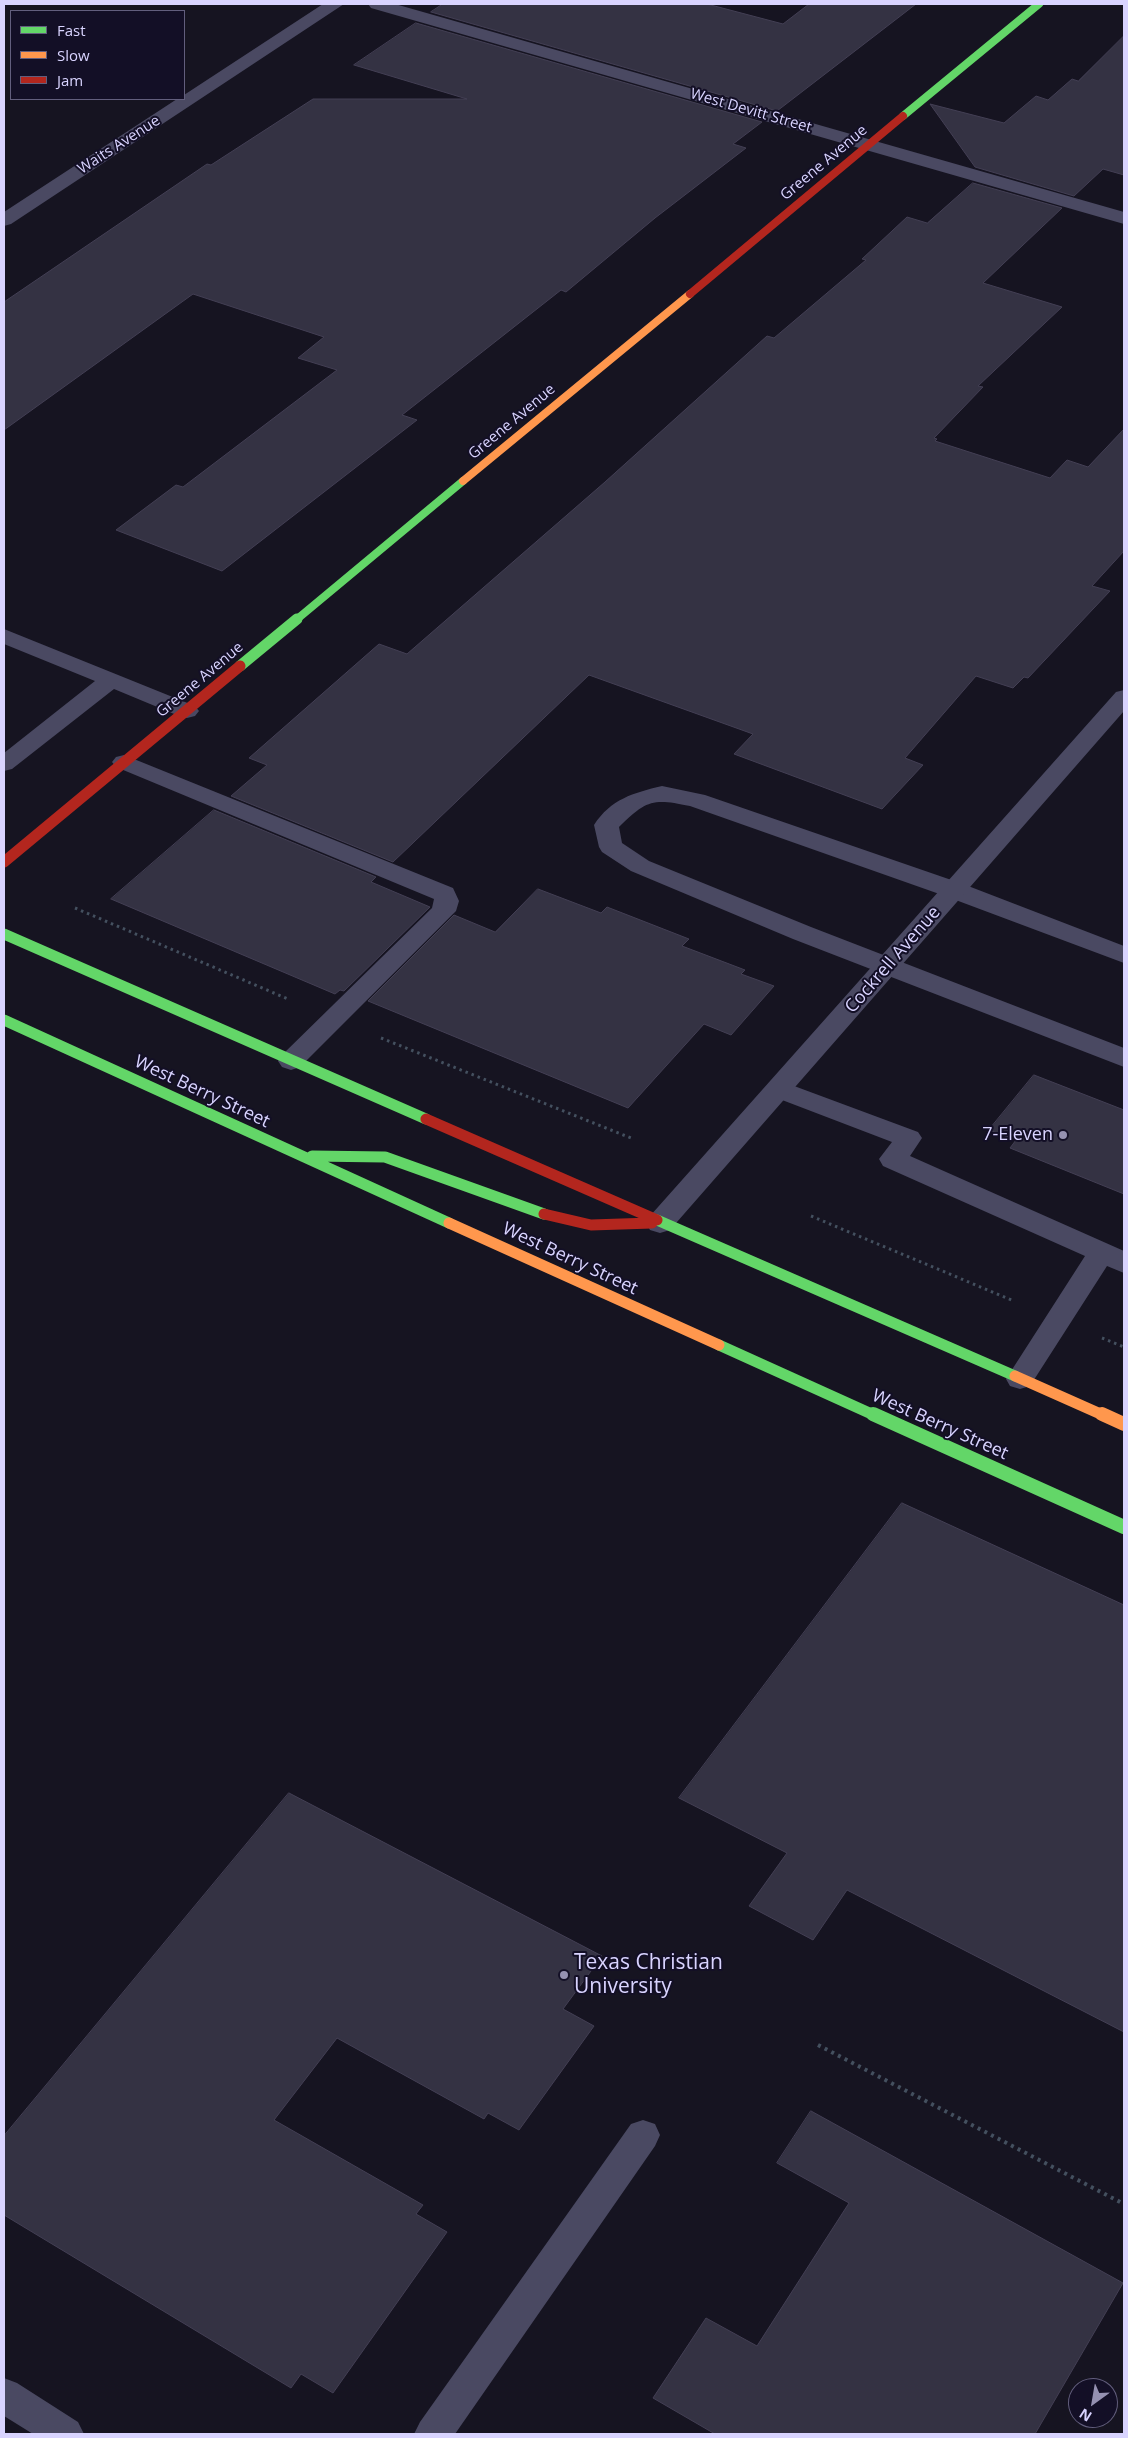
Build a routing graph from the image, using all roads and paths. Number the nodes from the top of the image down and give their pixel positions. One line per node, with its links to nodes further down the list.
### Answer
1 (335, 4): 6 (street, Waits Avenue)
2 (377, 4): 4 (street, West Devitt Street)
3 (1039, 4): 4 (main road, Greene Avenue)
4 (869, 145): 5 (street, West Devitt Street); 10 (main road, Greene Avenue)
5 (1124, 218)
6 (4, 220)
7 (4, 636): 8 (street)
8 (111, 680): 10 (street); 12 (street)
9 (1124, 698): 14 (street, Cockrell Avenue)
10 (186, 711): 11 (main road, Greene Avenue)
11 (124, 762): 13 (main road, Greene Avenue); 20 (street)
12 (4, 764)
13 (4, 862)
14 (954, 890): 16 (street); 17 (street, Cockrell Avenue); 17 (street)
15 (4, 934): 20 (main road)
16 (1124, 955)
17 (888, 966): 19 (street); 21 (street, Cockrell Avenue)
18 (4, 1020): 22 (main road, West Berry Street)
19 (1124, 1058)
20 (291, 1061): 24 (main road)
21 (778, 1089): 24 (street, Cockrell Avenue); 25 (street)
22 (300, 1156): 24 (main road); 30 (main road, West Berry Street)
23 (811, 1216): 26 (path)
24 (660, 1222): 28 (main road)
25 (1113, 1257): 26 (street)
26 (1058, 1320): 27 (path); 28 (street)
27 (1124, 1347)
28 (1020, 1379): 29 (main road)
29 (1124, 1424)
30 (1124, 1527)
31 (818, 2045): 33 (path)
32 (643, 2135): 36 (street)
33 (1124, 2204)
34 (4, 2394): 35 (street)
35 (65, 2434)
36 (433, 2434)

